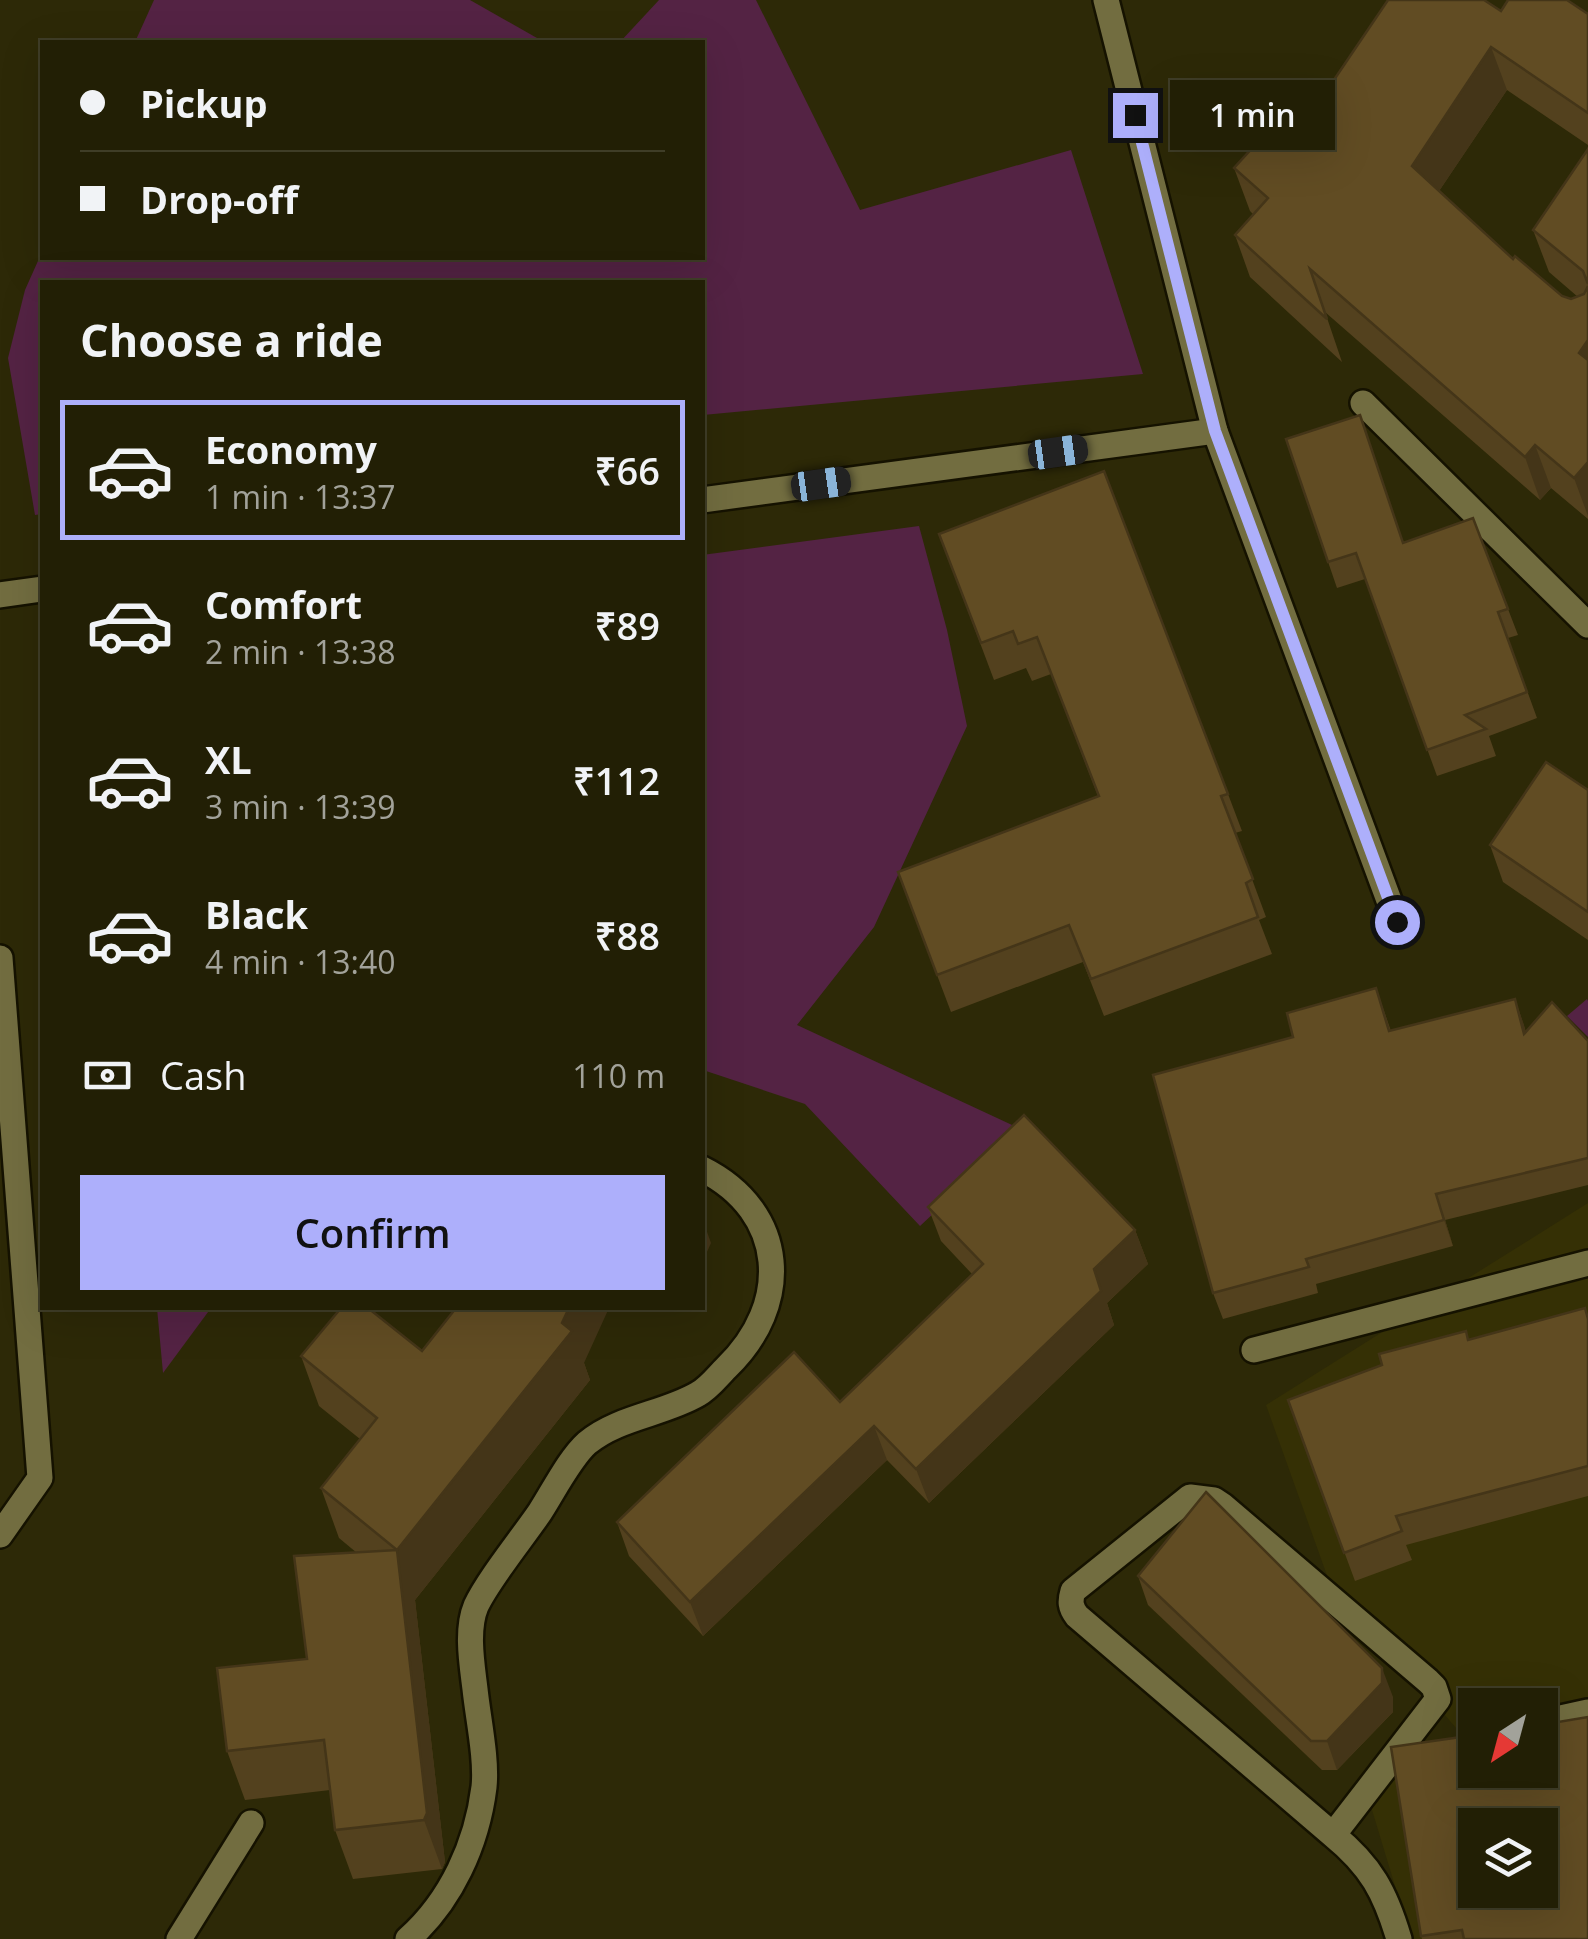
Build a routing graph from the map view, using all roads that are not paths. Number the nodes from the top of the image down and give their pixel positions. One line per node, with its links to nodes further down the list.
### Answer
1 (1106, 0): 3 (street)
2 (1363, 404): 7 (street)
3 (1215, 431): 4 (street); 8 (street)
4 (705, 500)
5 (40, 589): 6 (street)
6 (0, 594)
7 (1588, 625)
8 (1397, 922)
9 (0, 958): 13 (street)
10 (705, 1170): 19 (street)
11 (1588, 1263): 12 (street)
12 (1254, 1350)
13 (0, 1535)
14 (1588, 1712): 15 (street)
15 (1558, 1719)
16 (251, 1823): 18 (street)
17 (1332, 1835): 17 (street); 20 (street)
18 (179, 1939)
19 (408, 1939)
20 (1399, 1939)

